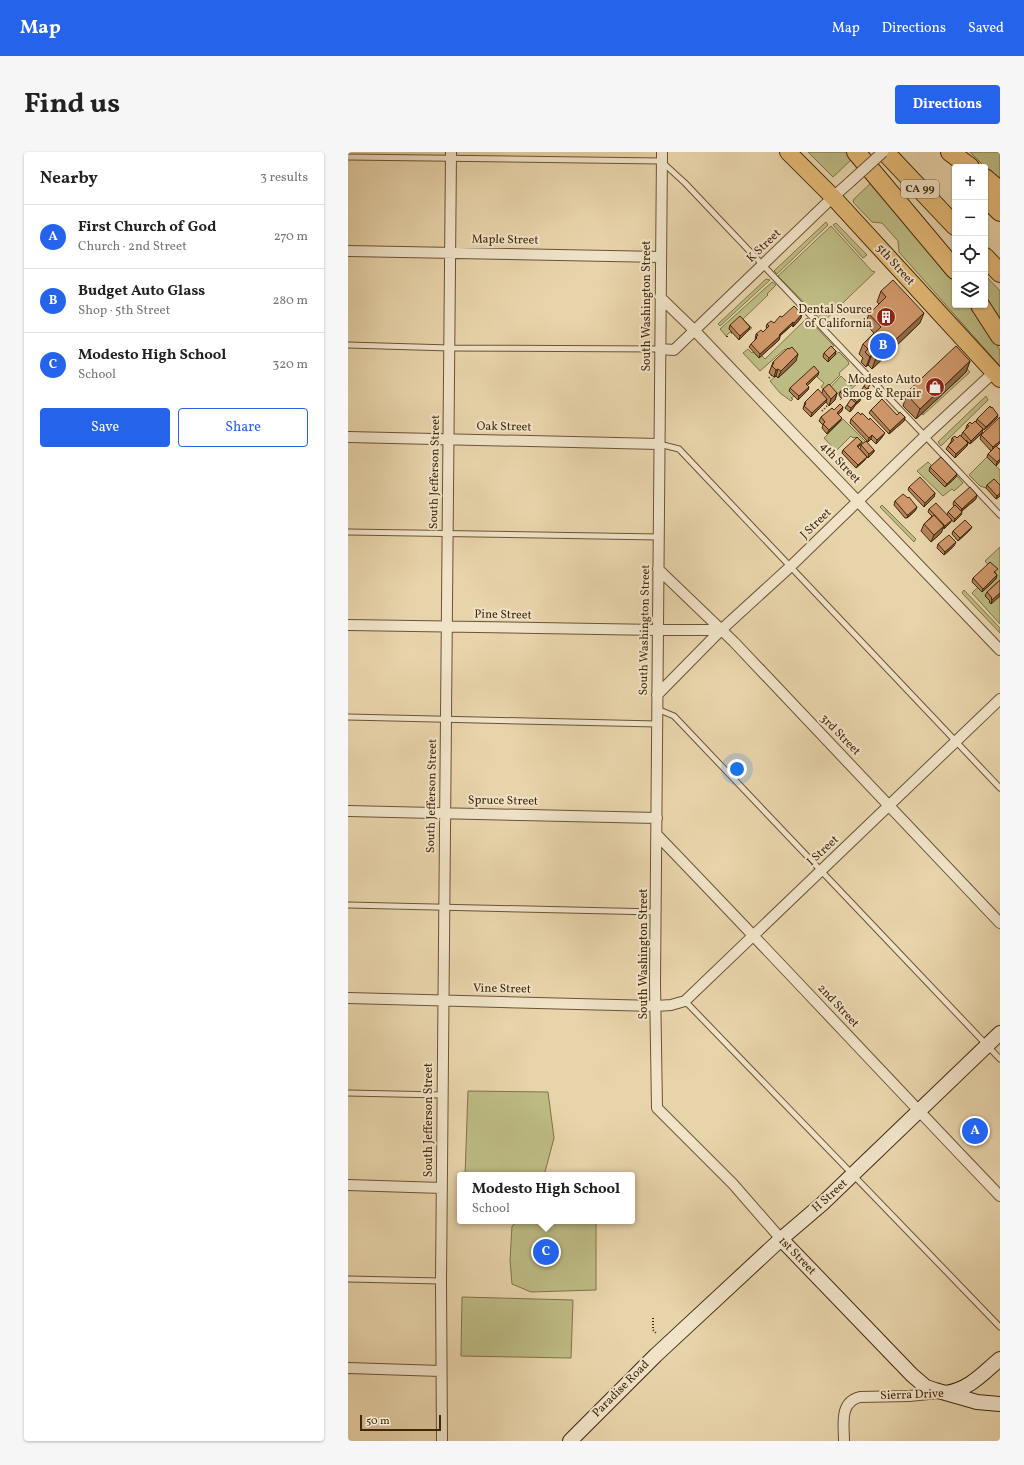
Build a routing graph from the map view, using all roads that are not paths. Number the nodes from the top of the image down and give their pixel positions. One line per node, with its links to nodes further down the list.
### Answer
1 (788, 152): 13 (main road, 5th Street)
2 (856, 152): 22 (highway)
3 (884, 152): 13 (street, K Street, bridge); 16 (highway, CA 99)
4 (944, 152): 9 (highway)
5 (950, 152): 10 (highway)
6 (451, 156): 7 (lane); 8 (lane); 18 (street, South Jefferson Street)
7 (348, 157)
8 (661, 157): 19 (street, South Washington Street); 21 (lane)
9 (954, 164)
10 (966, 164)
11 (988, 181): 12 (highway)
12 (1000, 191)
13 (833, 197): 21 (street, K Street); 31 (main road, 5th Street)
14 (988, 200): 15 (highway)
15 (1000, 212)
16 (952, 223)
17 (348, 251): 18 (street, Maple Street)
18 (450, 252): 19 (street, Maple Street); 29 (street, South Jefferson Street)
19 (661, 256): 24 (street, South Washington Street)
20 (988, 260): 23 (highway)
21 (762, 265): 26 (street, K Street); 32 (lane)
22 (952, 266)
23 (1000, 273)
24 (660, 297): 26 (street, 4th Street); 30 (street, South Washington Street)
25 (982, 308): 27 (highway)
26 (695, 330): 30 (street, K Street); 36 (street, 4th Street)
27 (1000, 336)
28 (348, 345): 29 (lane)
29 (450, 348): 30 (lane); 34 (street, South Jefferson Street)
30 (660, 349): 35 (street, South Washington Street)
31 (997, 376): 32 (street, J Street)
32 (925, 436): 36 (street, J Street); 37 (lane)
33 (348, 437): 34 (street, Oak Street)
34 (449, 439): 35 (street, Oak Street); 39 (street, South Jefferson Street)
35 (659, 444): 40 (street, South Washington Street); 41 (lane)
36 (858, 501): 41 (street, J Street); 47 (street, 4th Street)
37 (1000, 515)
38 (348, 532): 39 (lane)
39 (447, 534): 40 (lane); 44 (street, South Jefferson Street)
40 (659, 537): 42 (street, South Washington Street)
41 (790, 567): 46 (street, J Street); 54 (lane)
42 (658, 569): 45 (street, South Washington Street); 46 (street, 3rd Street)
43 (348, 625): 44 (street, Pine Street)
44 (446, 627): 45 (street, Pine Street); 52 (street, South Jefferson Street)
45 (658, 630): 46 (street, Pine Street); 48 (street, South Washington Street)
46 (721, 630): 48 (street, J Street); 56 (street, 3rd Street)
47 (1000, 650)
48 (657, 695): 50 (street, South Washington Street)
49 (1000, 699): 54 (street, I Street)
50 (657, 709): 53 (street, South Washington Street); 61 (lane)
51 (348, 717): 52 (lane)
52 (446, 720): 53 (lane); 58 (street, South Jefferson Street)
53 (657, 724): 59 (street, South Washington Street)
54 (956, 742): 55 (lane); 56 (street, I Street)
55 (1000, 788)
56 (889, 806): 61 (street, I Street); 65 (street, 3rd Street)
57 (348, 811): 58 (street, Spruce Street)
58 (444, 813): 59 (street, Spruce Street); 63 (street, South Jefferson Street)
59 (657, 818): 60 (street, South Washington Street)
60 (657, 835): 64 (street, South Washington Street); 66 (street, 2nd Street)
61 (820, 870): 66 (street, I Street); 72 (lane)
62 (348, 905): 63 (lane)
63 (444, 908): 64 (lane); 68 (street, South Jefferson Street)
64 (657, 912): 70 (street, South Washington Street)
65 (1000, 923)
66 (754, 935): 69 (street, I Street); 77 (street, 2nd Street)
67 (348, 998): 68 (street, Vine Street)
68 (443, 1000): 70 (street, Vine Street); 75 (street, South Jefferson Street)
69 (685, 1001): 70 (street); 78 (lane)
70 (656, 1006): 76 (street, South Washington Street)
71 (1000, 1033): 72 (main road, H Street)
72 (986, 1045): 73 (lane); 77 (main road, H Street)
73 (1000, 1059)
74 (348, 1093): 75 (lane)
75 (442, 1095): 80 (street, South Jefferson Street)
76 (657, 1108): 82 (street, 1st Street)
77 (918, 1111): 78 (main road, H Street); 81 (street, 2nd Street)
78 (852, 1176): 82 (main road, H Street); 85 (lane)
79 (348, 1185): 80 (street)
80 (442, 1188): 84 (street, South Jefferson Street)
81 (1000, 1196)
82 (781, 1239): 86 (main road, H Street); 90 (main road, 1st Street)
83 (348, 1279): 84 (lane)
84 (440, 1282): 89 (street, South Jefferson Street)
85 (1000, 1327)
86 (656, 1355): 93 (main road, Paradise Road)
87 (1000, 1359): 90 (main road)
88 (348, 1368): 89 (street)
89 (441, 1371): 92 (street, South Jefferson Street)
90 (945, 1393): 91 (main road, Sierra Drive); 94 (street, Sierra Drive)
91 (1000, 1404)
92 (442, 1441)
93 (570, 1441)
94 (844, 1441)

